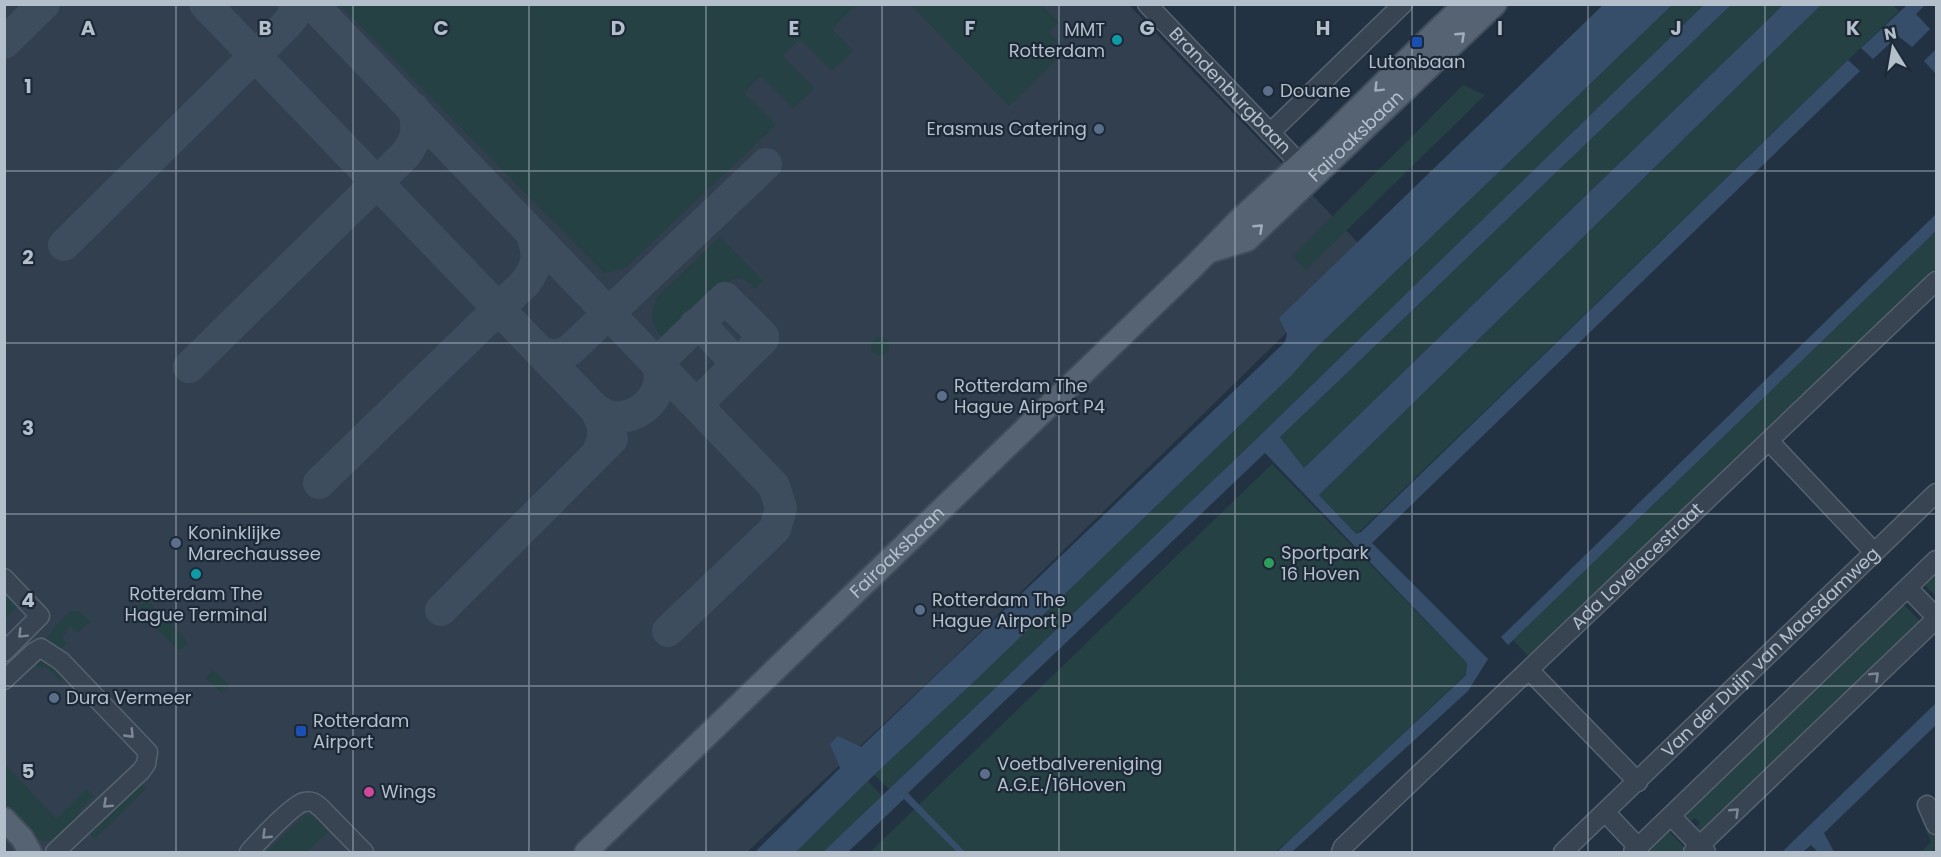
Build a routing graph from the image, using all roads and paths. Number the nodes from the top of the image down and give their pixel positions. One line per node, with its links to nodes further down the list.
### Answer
1 (1147, 4): 4 (street, Brandenburgbaan)
2 (1403, 4): 4 (street)
3 (1479, 7): 5 (main road, Fairoaksbaan)
4 (1270, 133): 5 (street, Brandenburgbaan)
5 (1306, 171): 30 (main road, Fairoaksbaan)
6 (1936, 281): 7 (street, Ada Lovelacestraat)
7 (1768, 441): 9 (street); 15 (street, Ada Lovelacestraat)
8 (1936, 493): 9 (street, Van der Duijn van Maasdamweg)
9 (1874, 552): 17 (street, Van der Duijn van Maasdamweg)
10 (1936, 560): 12 (street)
11 (4, 578): 14 (street, one-way to 14)
12 (1908, 588): 13 (street); 20 (street)
13 (1936, 618): 25 (street, one-way to 13)
14 (4, 652)
15 (1529, 670): 17 (street); 31 (street, Ada Lovelacestraat)
16 (5, 679): 27 (street, one-way to 27)
17 (1638, 782): 19 (street, Van der Duijn van Maasdamweg)
18 (1927, 805): 22 (street)
19 (1605, 812): 24 (street); 32 (street, Van der Duijn van Maasdamweg)
20 (1671, 816): 24 (street); 25 (street)
21 (4, 819): 26 (main road)
22 (1936, 825)
23 (4, 835): 26 (main road)
24 (1636, 850)
25 (1700, 850)
26 (30, 852)
27 (55, 852)
28 (249, 852): 29 (street, one-way to 28)
29 (364, 852)
30 (586, 852)
31 (1341, 852)
32 (1563, 852)

